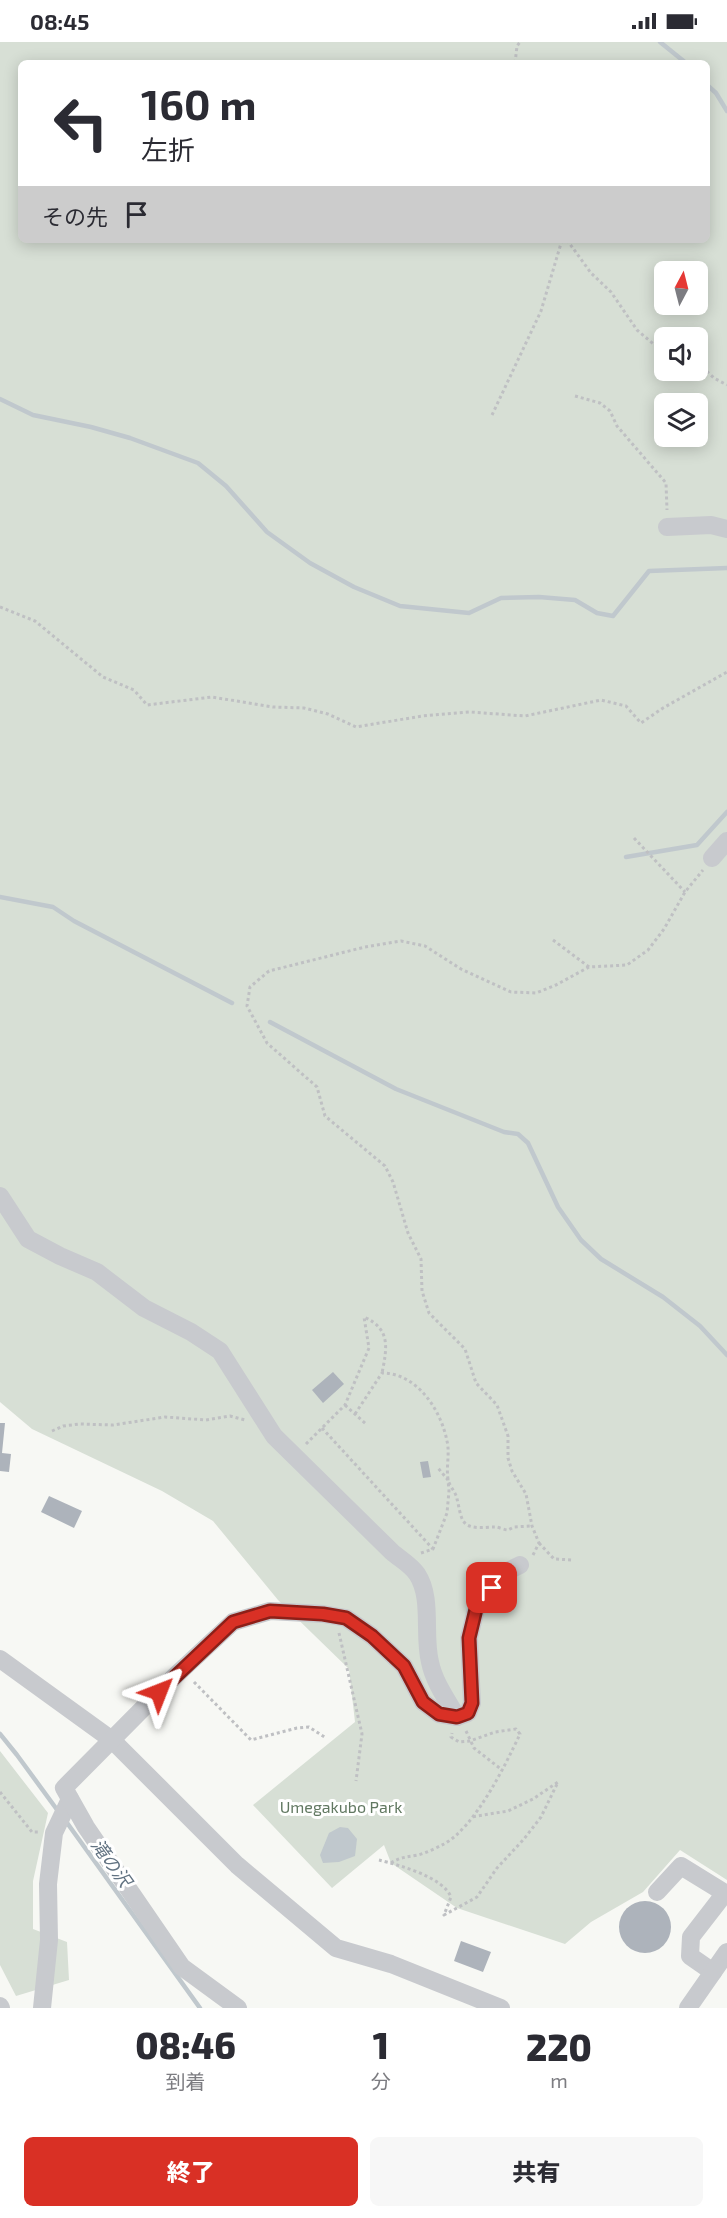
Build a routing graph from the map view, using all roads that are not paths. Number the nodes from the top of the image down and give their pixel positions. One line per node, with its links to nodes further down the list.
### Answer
1 (667, 527): 2 (street)
2 (727, 530)
3 (727, 841): 4 (street)
4 (712, 858)
5 (0, 1196): 8 (street)
6 (520, 1565): 8 (street)
7 (0, 1659): 9 (street)
8 (457, 1717): 9 (street)
9 (112, 1740): 10 (street); 16 (street)
10 (68, 1803): 14 (street); 15 (street)
11 (657, 1892): 13 (street)
12 (727, 1952): 13 (street)
13 (712, 1972): 17 (street)
14 (42, 2008)
15 (238, 2008)
16 (501, 2008)
17 (688, 2008)

